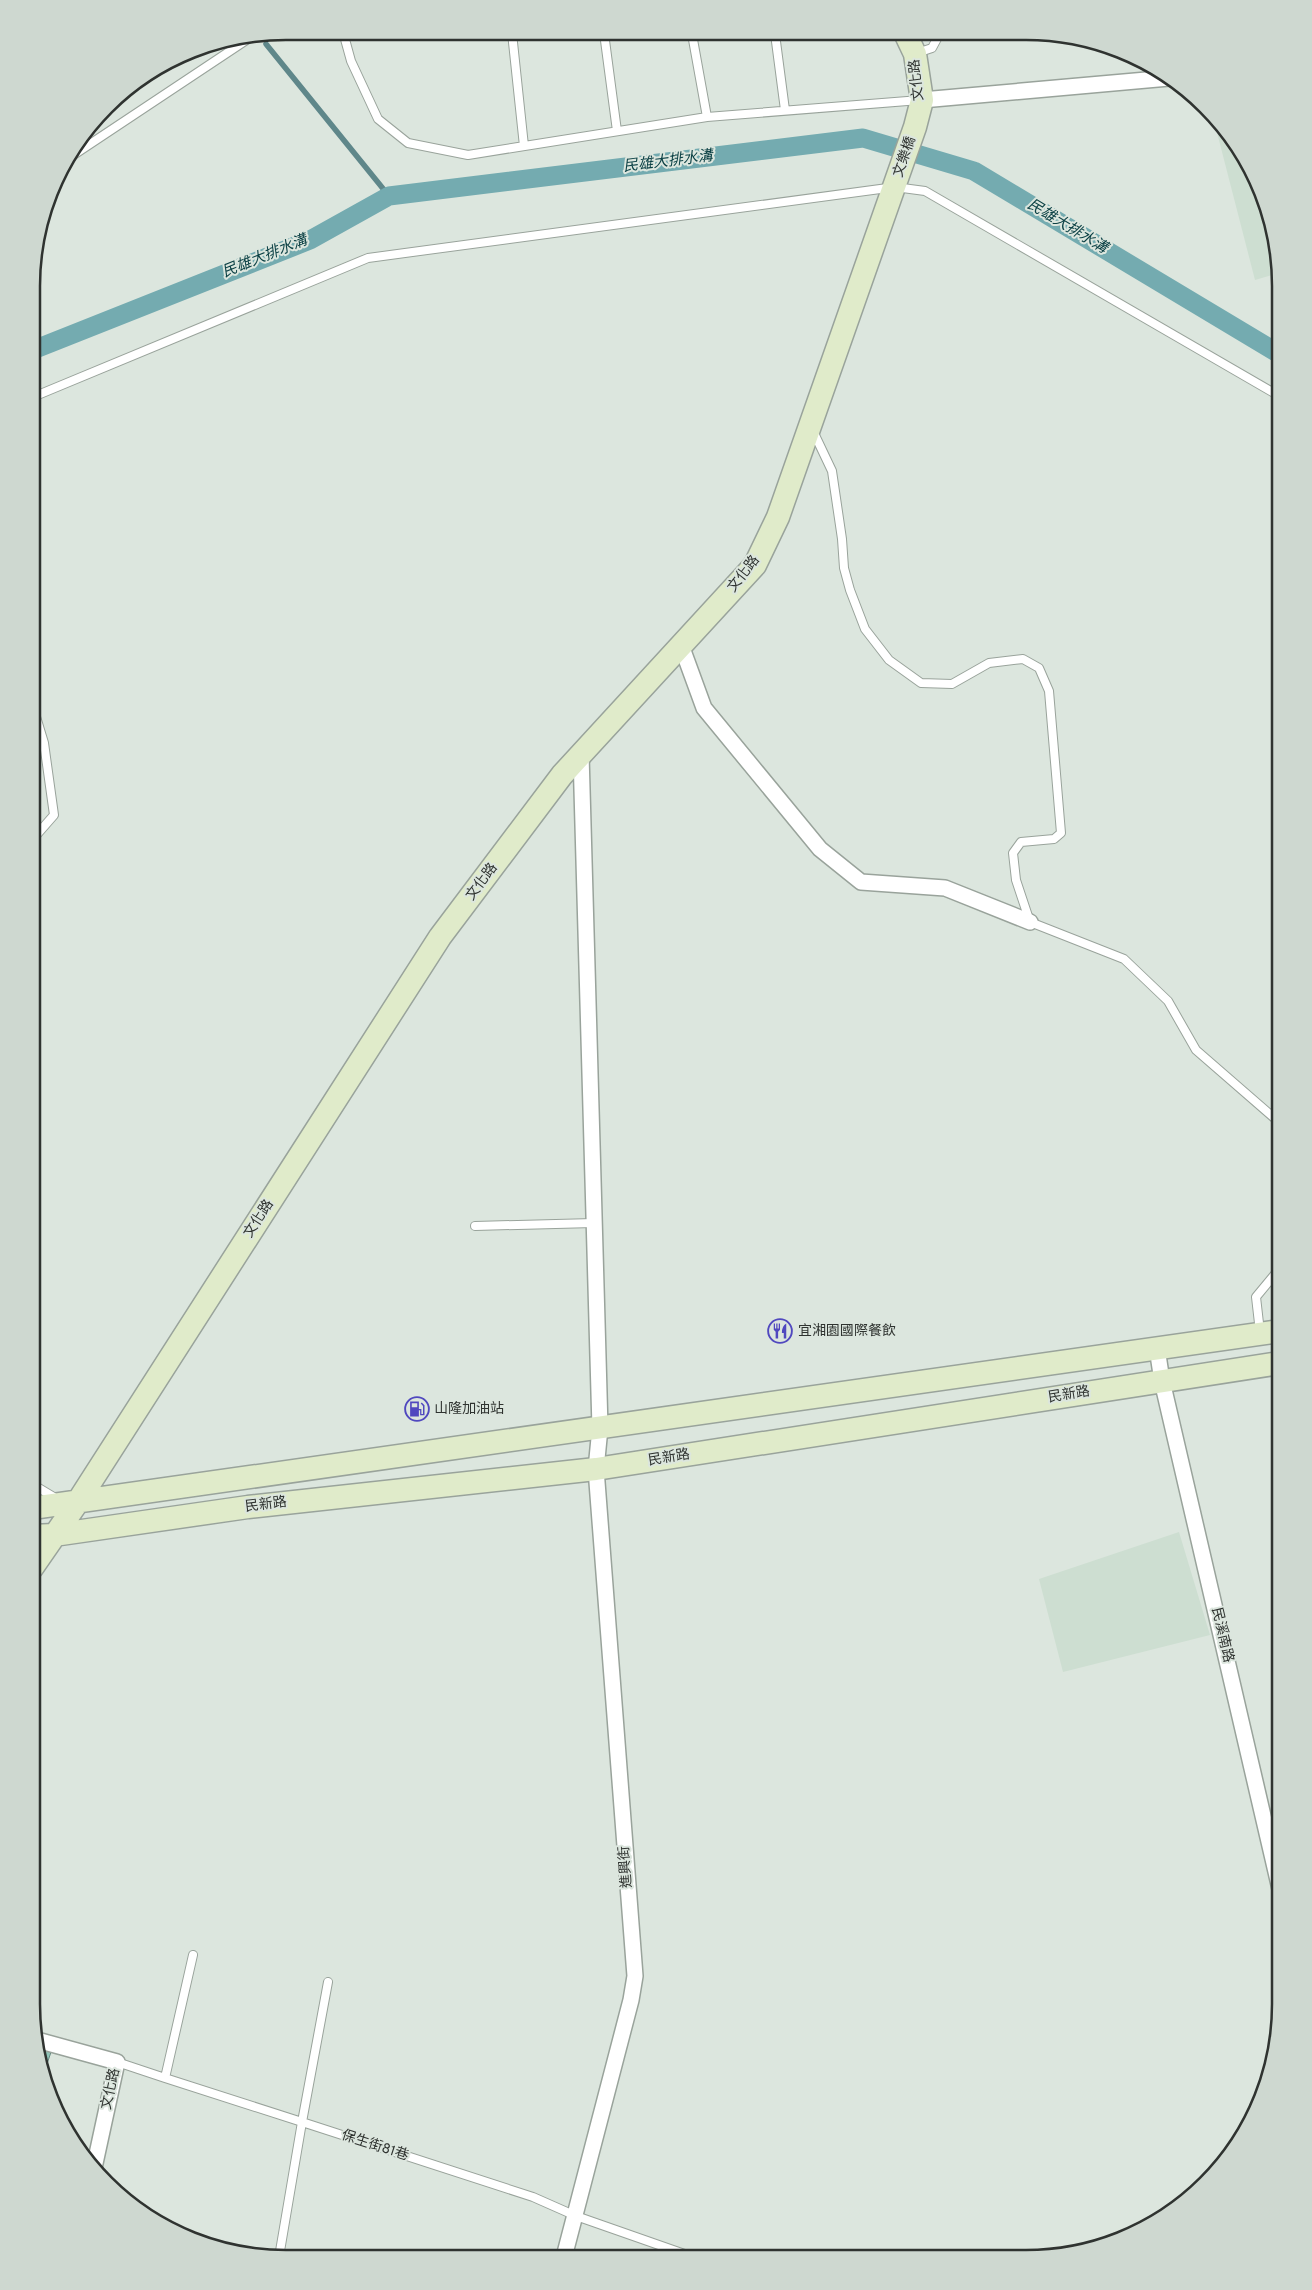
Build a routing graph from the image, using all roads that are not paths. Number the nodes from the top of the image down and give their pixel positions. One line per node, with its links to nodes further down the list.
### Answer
1 (345, 40): 15 (lane)
2 (513, 40): 15 (lane)
3 (605, 40): 14 (lane)
4 (693, 40): 12 (lane)
5 (776, 40): 11 (lane)
6 (936, 40): 7 (lane)
7 (911, 44): 10 (main road, 文化路)
8 (239, 45): 16 (lane)
9 (1158, 79): 10 (street)
10 (922, 100): 11 (lane); 13 (main road, 文化路)
11 (785, 110): 12 (lane)
12 (707, 117): 14 (lane)
13 (915, 127): 17 (main road, 文樂橋)
14 (617, 131): 15 (lane)
15 (524, 146)
16 (83, 149)
17 (894, 187): 18 (lane); 19 (lane); 20 (main road, 文化路)
18 (1272, 392)
19 (40, 394)
20 (811, 427): 21 (main road, 文化路); 25 (lane)
21 (681, 645): 23 (main road, 文化路); 25 (street)
22 (40, 730): 24 (lane)
23 (581, 754): 27 (street, 進興街); 38 (main road, 文化路)
24 (40, 831)
25 (1030, 922): 26 (lane)
26 (1272, 1117)
27 (594, 1223): 28 (lane); 34 (street, 進興街)
28 (476, 1226)
29 (1272, 1278): 30 (lane)
30 (1270, 1332): 31 (main road, 民新路)
31 (1157, 1348): 33 (street, 民溪南路); 34 (main road, 民新路)
32 (1272, 1364): 33 (main road, 民新路)
33 (1162, 1380): 35 (main road, 民新路); 42 (street, 民溪南路)
34 (600, 1428): 35 (street, 進興街); 38 (main road, 民新路)
35 (596, 1469): 39 (main road, 民新路); 50 (street, 進興街)
36 (40, 1488): 38 (lane)
37 (40, 1503): 38 (main road, 民新路)
38 (71, 1503): 39 (main road, 文化路)
39 (54, 1535): 40 (main road, 民新路); 41 (main road, 文化路)
40 (40, 1536)
41 (40, 1556)
42 (1272, 1854)
43 (193, 1955): 47 (lane)
44 (328, 1982): 48 (lane)
45 (43, 2042): 46 (street, 文化路)
46 (117, 2062): 47 (lane, 保生街81巷); 49 (street, 文化路)
47 (165, 2078): 48 (lane, 保生街81巷)
48 (302, 2122): 50 (lane, 保生街81巷); 51 (lane)
49 (96, 2160)
50 (576, 2216): 52 (street, 進興街); 53 (lane, 保生街81巷)
51 (279, 2250)
52 (566, 2250)
53 (673, 2250)

